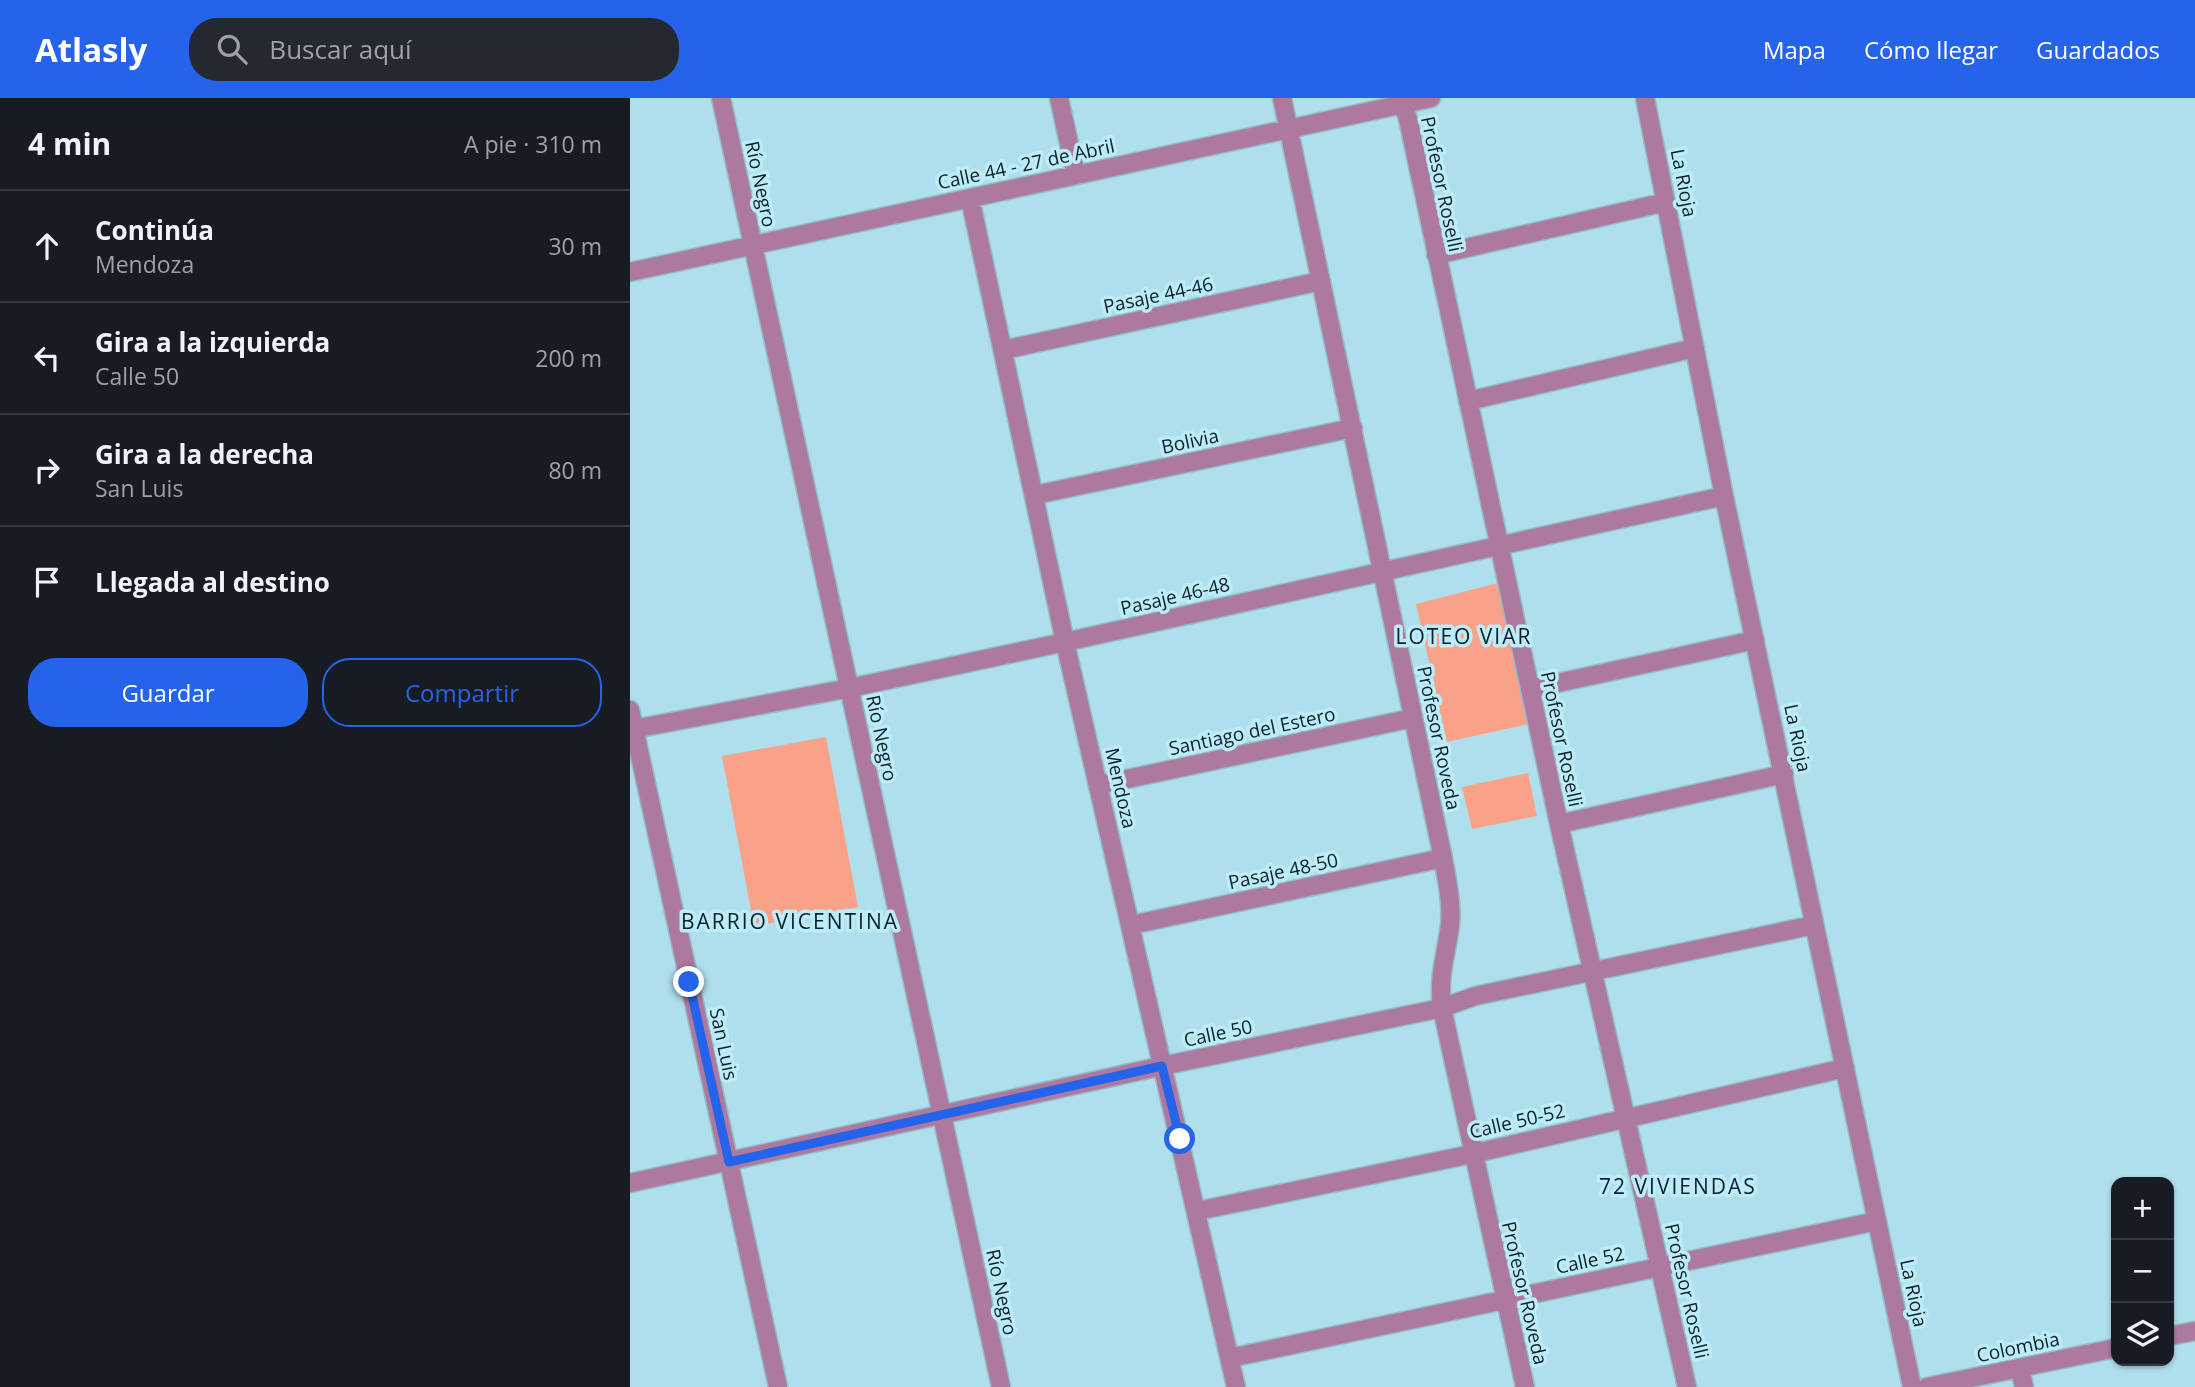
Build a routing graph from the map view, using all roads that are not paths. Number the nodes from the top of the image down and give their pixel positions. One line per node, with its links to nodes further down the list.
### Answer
1 (721, 98): 11 (street, Río Negro)
2 (1059, 98): 8 (street)
3 (1282, 98): 7 (street, Profesor Roveda)
4 (1431, 98): 6 (street, Calle 44 - 27 de Abril)
5 (1645, 98): 10 (street, La Rioja)
6 (1402, 101): 7 (street, Calle 44 - 27 de Abril); 12 (street, Profesor Roselli)
7 (1289, 128): 8 (street, Calle 44 - 27 de Abril); 14 (street, Profesor Roveda)
8 (1076, 175): 9 (street, Calle 44 - 27 de Abril)
9 (970, 198): 11 (street, Calle 44 - 27 de Abril); 16 (street, Mendoza)
10 (1666, 202): 12 (street); 15 (street, La Rioja)
11 (754, 245): 13 (street, Calle 44 - 27 de Abril); 25 (street, Río Negro)
12 (1436, 254): 17 (street, Profesor Roselli)
13 (630, 272)
14 (1321, 281): 16 (street, Pasaje 44-46); 18 (street, Profesor Roveda)
15 (1695, 348): 17 (street); 20 (street, La Rioja)
16 (1003, 350): 19 (street, Mendoza)
17 (1468, 401): 21 (street, Profesor Roselli)
18 (1353, 428): 19 (street, Bolivia); 22 (street, Profesor Roveda)
19 (1035, 495): 24 (street, Mendoza)
20 (1724, 496): 21 (street, Pasaje 46-48); 23 (street, La Rioja)
21 (1499, 545): 22 (street, Pasaje 46-48); 26 (street, Profesor Roselli)
22 (1384, 571): 24 (street, Pasaje 46-48); 28 (street, Profesor Roveda)
23 (1755, 640): 26 (street); 31 (street, La Rioja)
24 (1065, 642): 25 (street, Pasaje 46-48); 32 (street, Mendoza)
25 (850, 688): 29 (street, Pasaje 46-48); 41 (street, Río Negro)
26 (1530, 689): 33 (street, Profesor Roselli)
27 (630, 710): 29 (street, San Luis)
28 (1413, 718): 32 (street, Santiago del Estero); 34 (street, Profesor Roveda)
29 (634, 729): 30 (street, San Luis)
30 (634, 752): 44 (street, San Luis)
31 (1784, 774): 33 (street); 36 (street, La Rioja)
32 (1099, 785): 35 (street, Mendoza)
33 (1559, 824): 37 (street, Profesor Roselli)
34 (1443, 858): 35 (street, Pasaje 48-50); 38 (street, Profesor Roveda)
35 (1131, 925): 39 (street, Mendoza)
36 (1814, 925): 37 (street, Calle 50); 40 (street, La Rioja)
37 (1593, 970): 38 (street, Calle 50); 42 (street, Profesor Roselli)
38 (1442, 1008): 39 (street, Calle 50); 43 (street, Profesor Roveda)
39 (1162, 1066): 41 (street, Calle 50); 46 (street, Mendoza)
40 (1845, 1068): 42 (street, Calle 50-52); 47 (street, La Rioja)
41 (942, 1115): 44 (street, Calle 50); 56 (street, Río Negro)
42 (1627, 1117): 43 (street, Calle 50-52); 48 (street, Profesor Roselli)
43 (1472, 1154): 46 (street, Calle 50-52); 49 (street, Profesor Roveda)
44 (729, 1162): 45 (street, Calle 50); 55 (street, San Luis)
45 (630, 1183)
46 (1197, 1211): 53 (street, Mendoza)
47 (1877, 1221): 48 (street, Calle 52); 60 (street, La Rioja)
48 (1660, 1267): 49 (street, Calle 52); 59 (street, Profesor Roselli)
49 (1505, 1299): 53 (street, Calle 52); 58 (street, Profesor Roveda)
50 (2195, 1331): 51 (street)
51 (2174, 1335)
52 (2111, 1349): 54 (street, Colombia)
53 (1230, 1358): 57 (street, Mendoza)
54 (2020, 1368): 61 (street, Colombia); 62 (street)
55 (778, 1387)
56 (1001, 1387)
57 (1236, 1387)
58 (1525, 1387)
59 (1687, 1387)
60 (1912, 1387)
61 (1927, 1387)
62 (2024, 1387)

